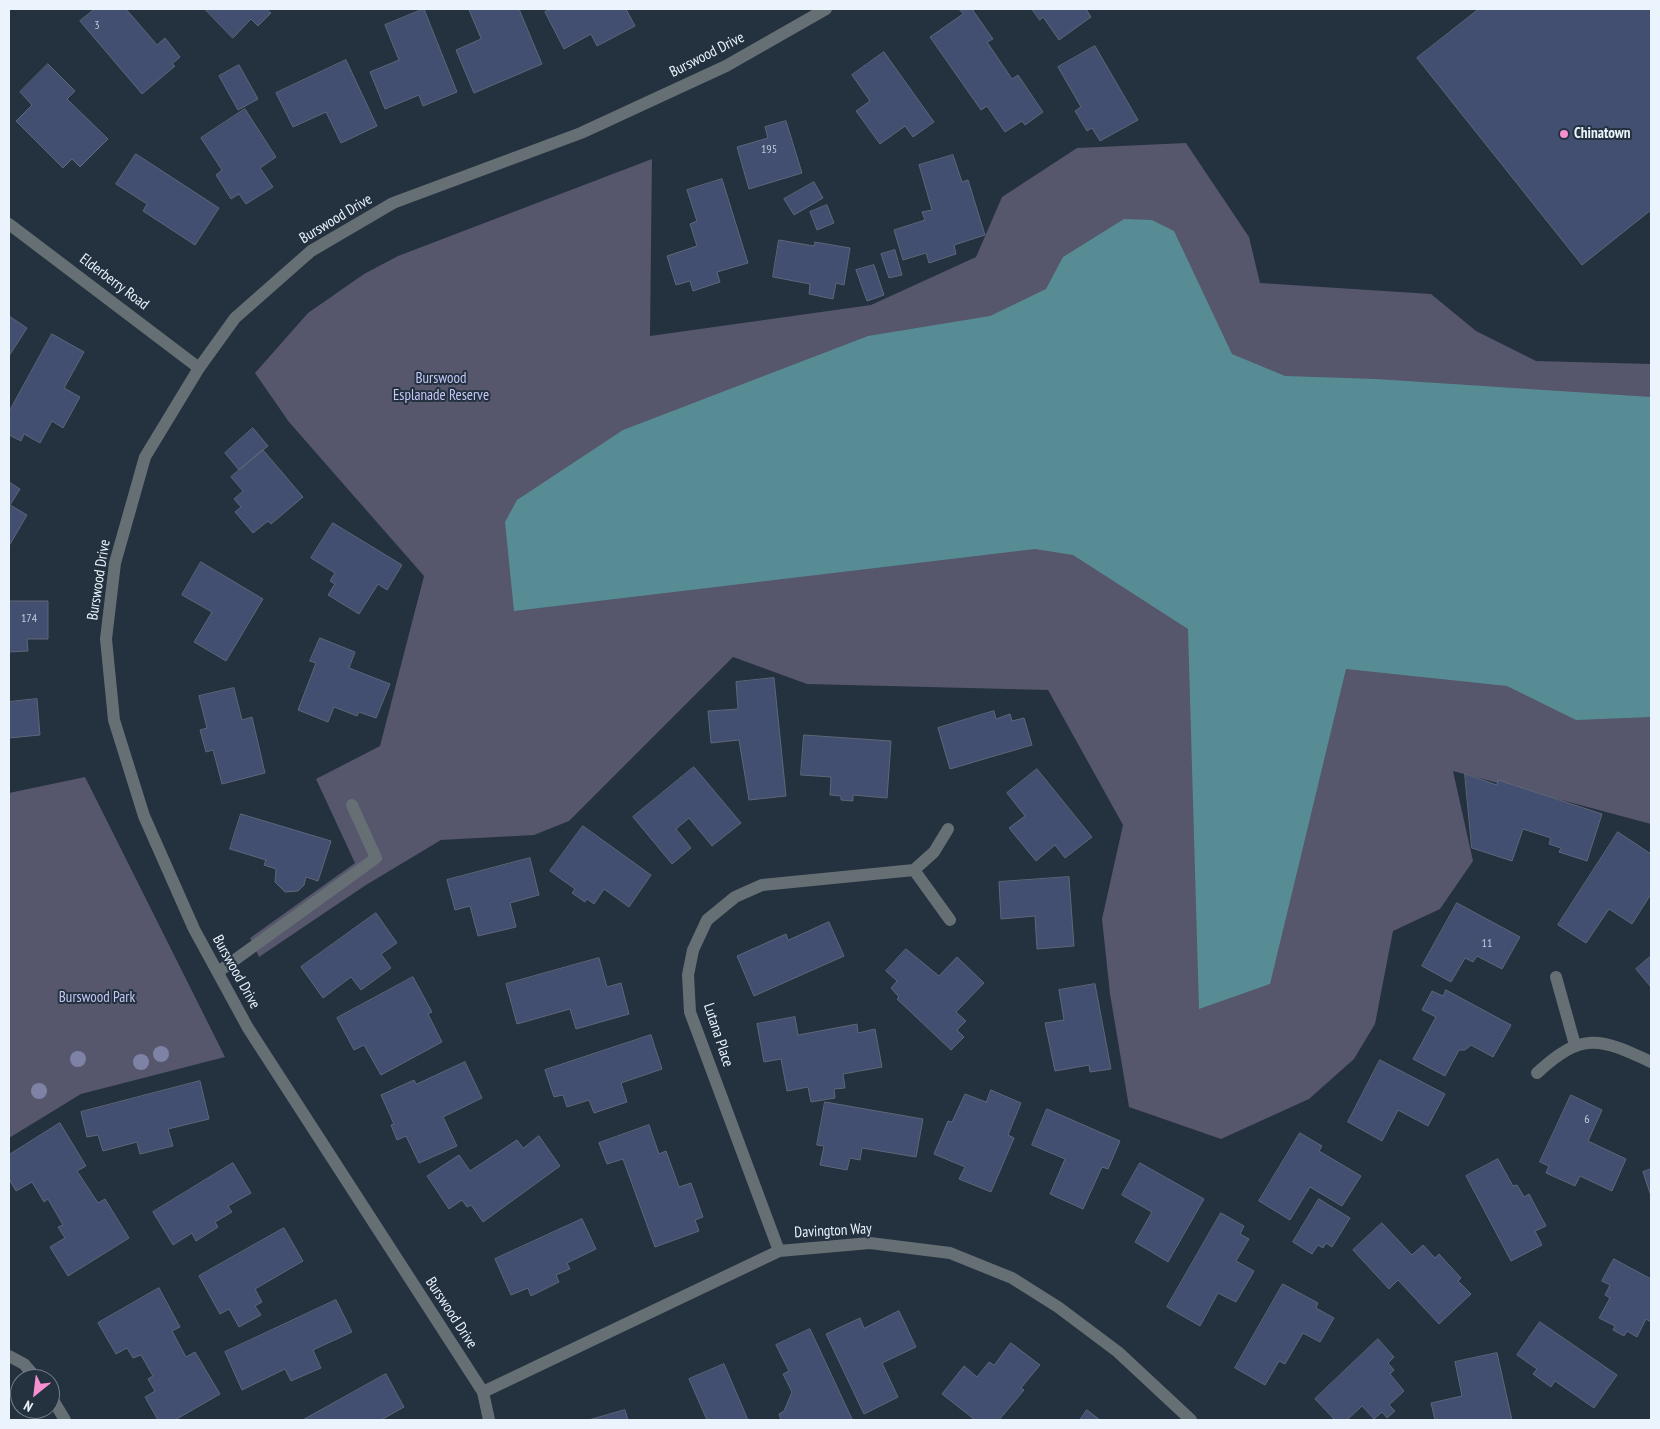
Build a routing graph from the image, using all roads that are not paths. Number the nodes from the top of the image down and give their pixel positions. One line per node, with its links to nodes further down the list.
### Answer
1 (826, 9): 3 (street, Burswood Drive)
2 (9, 224): 3 (street, Elderberry Road)
3 (199, 368): 8 (street, Burswood Drive)
4 (352, 805): 8 (street)
5 (948, 829): 6 (street)
6 (914, 870): 7 (street); 13 (street, Lutana Place)
7 (950, 920)
8 (218, 972): 16 (street, Burswood Drive)
9 (1556, 977): 10 (street)
10 (1576, 1045): 11 (street); 12 (street)
11 (1651, 1062)
12 (1537, 1073)
13 (779, 1250): 16 (street, Davington Way); 18 (street, Davington Way)
14 (9, 1356): 15 (street)
15 (28, 1369)
16 (483, 1392): 17 (street, Burswood Drive)
17 (490, 1420)
18 (1191, 1420)

